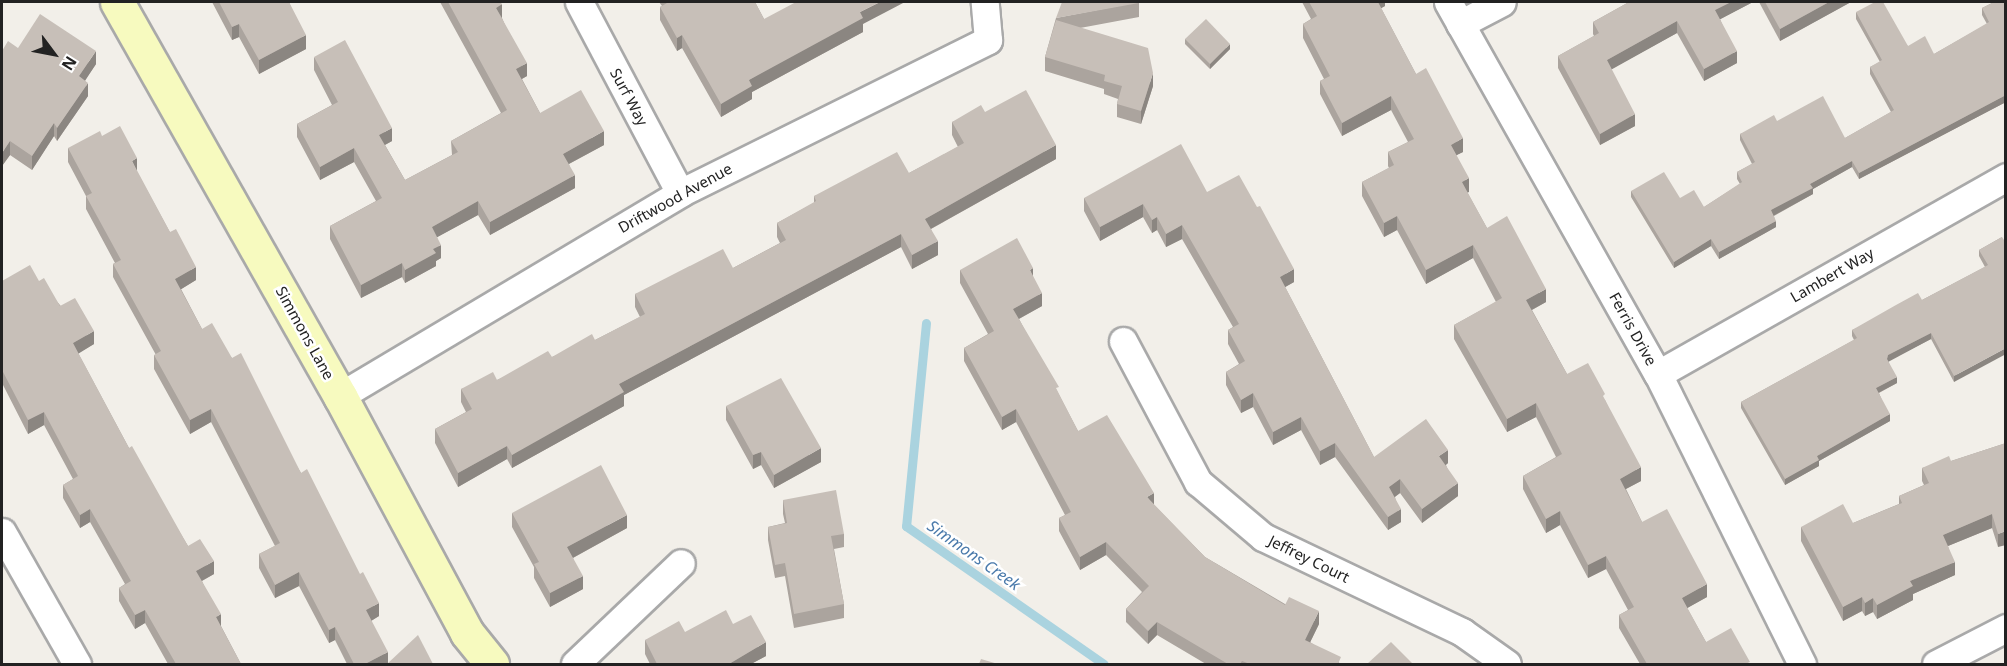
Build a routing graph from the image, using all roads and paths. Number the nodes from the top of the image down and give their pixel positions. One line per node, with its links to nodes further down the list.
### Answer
1 (117, 2): 10 (street, Simmons Lane)
2 (579, 2): 7 (street, Surf Way)
3 (985, 2): 7 (street, Driftwood Avenue)
4 (1502, 2): 5 (street)
5 (1454, 13): 9 (street, Ferris Drive)
6 (2006, 177): 9 (street, Lambert Way)
7 (680, 193): 10 (street, Driftwood Avenue)
8 (1123, 341): 17 (street, Jeffrey Court)
9 (1658, 374): 18 (street, Ferris Drive)
10 (340, 396): 15 (street, Simmons Lane)
11 (2, 532): 14 (street)
12 (681, 563): 16 (street)
13 (2002, 636): 19 (street)
14 (77, 664)
15 (492, 664)
16 (575, 664)
17 (1507, 664)
18 (1802, 664)
19 (1936, 664)

